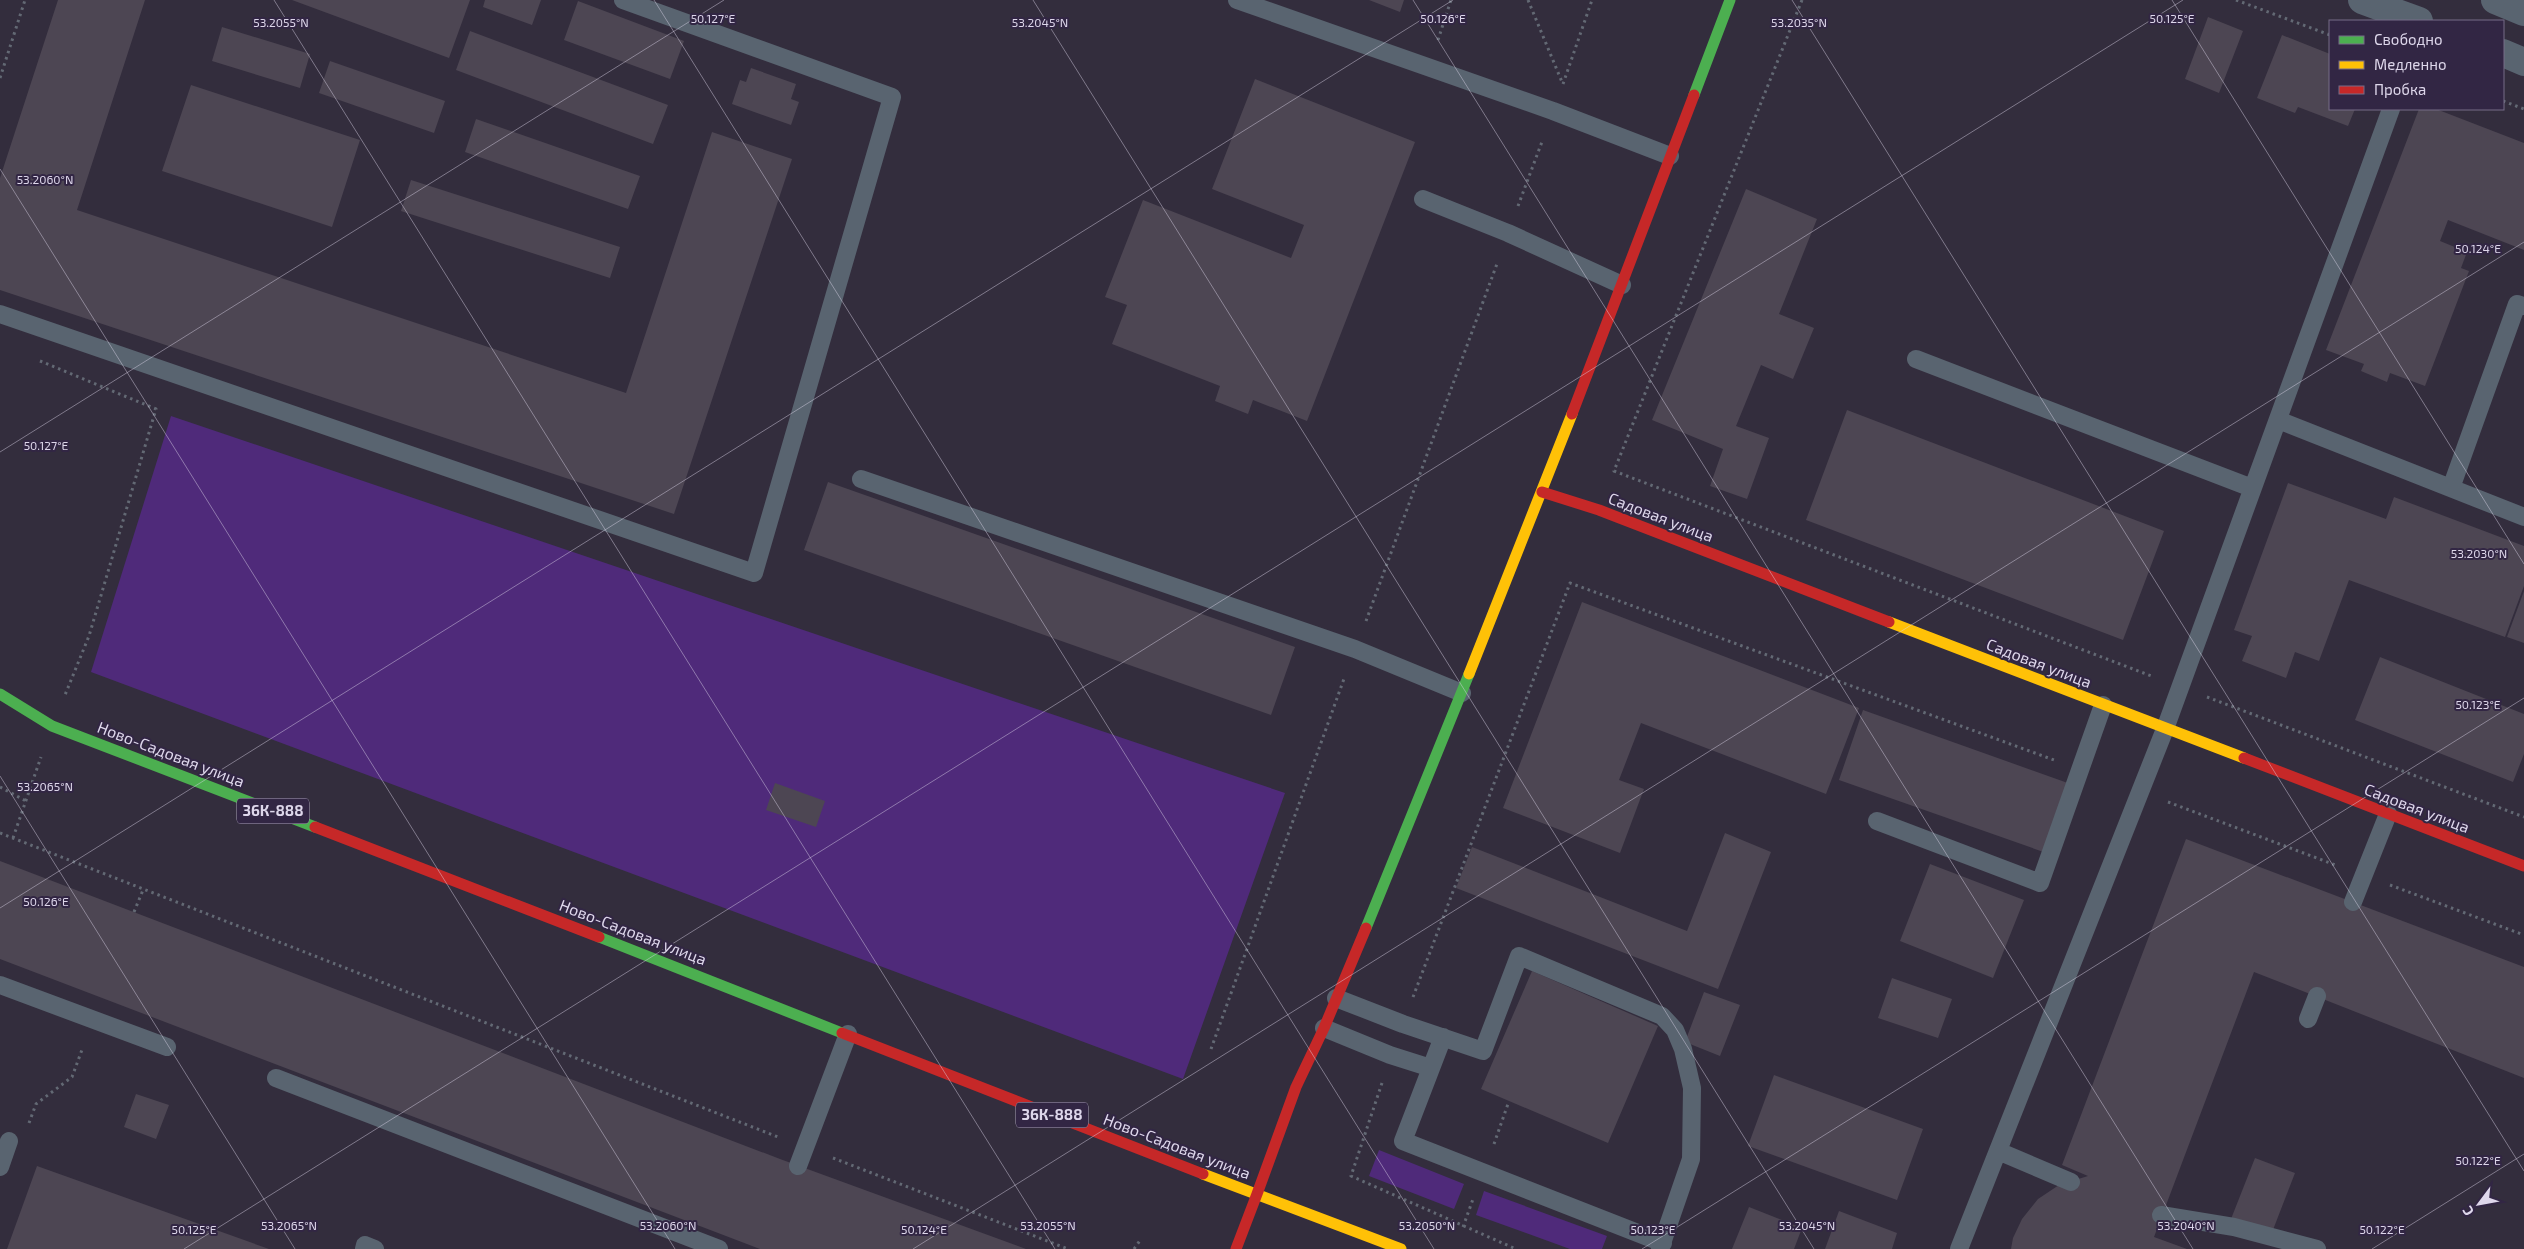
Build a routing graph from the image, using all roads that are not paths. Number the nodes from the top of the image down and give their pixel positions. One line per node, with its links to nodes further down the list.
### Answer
1 (623, 0): 16 (lane)
2 (1237, 0): 12 (lane)
3 (1730, 0): 12 (main road)
4 (2362, 0): 6 (street)
5 (2495, 0): 7 (street)
6 (2390, 4): 8 (street)
7 (2524, 12)
8 (2417, 20)
9 (2504, 53): 10 (street)
10 (2524, 62)
11 (2391, 110): 18 (lane)
12 (1670, 156): 14 (main road)
13 (1423, 199): 14 (lane)
14 (1622, 284): 22 (main road)
15 (2524, 306): 21 (lane)
16 (0, 314)
17 (1916, 360): 20 (lane)
18 (2278, 420): 20 (lane); 21 (lane)
19 (861, 479): 24 (lane)
20 (2252, 488): 27 (lane)
21 (2451, 488): 23 (lane)
22 (1542, 492): 24 (main road); 26 (main road, Садовая улица)
23 (2524, 517)
24 (1462, 693): 34 (main road)
25 (0, 694): 37 (main road, Ново-Садовая улица / 36К-888)
26 (2103, 705): 27 (main road, Садовая улица); 29 (lane)
27 (2165, 729): 28 (main road, Садовая улица); 43 (lane)
28 (2388, 814): 30 (main road, Садовая улица); 31 (lane)
29 (1877, 821)
30 (2524, 866)
31 (2353, 902)
32 (0, 986): 39 (lane)
33 (2317, 996): 35 (lane)
34 (1336, 998): 36 (main road); 38 (lane)
35 (2308, 1019)
36 (1324, 1028): 40 (lane); 47 (main road)
37 (848, 1034): 44 (lane); 47 (main road, Ново-Садовая улица / 36К-888)
38 (1443, 1037): 40 (lane); 49 (lane)
39 (167, 1047)
40 (1431, 1068): 49 (lane)
41 (276, 1078): 52 (lane)
42 (9, 1141): 45 (lane)
43 (1998, 1151): 46 (lane); 55 (lane)
44 (798, 1166)
45 (0, 1167)
46 (2071, 1182)
47 (1257, 1194): 53 (main road); 54 (main road, Ново-Садовая улица)
48 (2162, 1215): 56 (lane)
49 (1662, 1246)
50 (364, 1249): 51 (lane)
51 (375, 1249)
52 (719, 1249)
53 (1236, 1249)
54 (1401, 1249)
55 (1959, 1249)
56 (2317, 1249)

